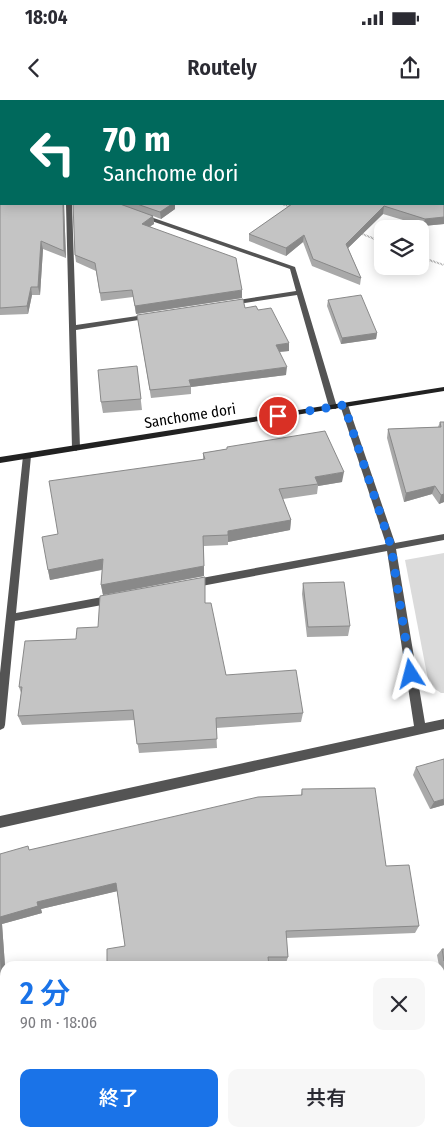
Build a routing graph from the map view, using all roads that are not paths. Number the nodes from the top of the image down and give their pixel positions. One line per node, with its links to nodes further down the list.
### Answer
1 (69, 205): 6 (street)
2 (134, 214): 3 (street)
3 (300, 293): 4 (street); 9 (street)
4 (224, 305)
5 (158, 315): 6 (street)
6 (72, 328): 10 (street)
7 (444, 390): 8 (street, Sanchome dori)
8 (344, 405): 9 (street, Sanchome dori); 14 (street)
9 (333, 407): 10 (street, Sanchome dori)
10 (76, 448): 11 (street, Sanchome dori)
11 (27, 456): 12 (street, Sanchome dori); 17 (street)
12 (0, 460)
13 (444, 537): 14 (street)
14 (391, 546): 15 (street); 20 (street)
15 (176, 587)
16 (128, 596): 17 (street)
17 (11, 618): 19 (street)
18 (444, 724): 20 (street)
19 (0, 725)
20 (420, 730): 21 (street)
21 (0, 822)

